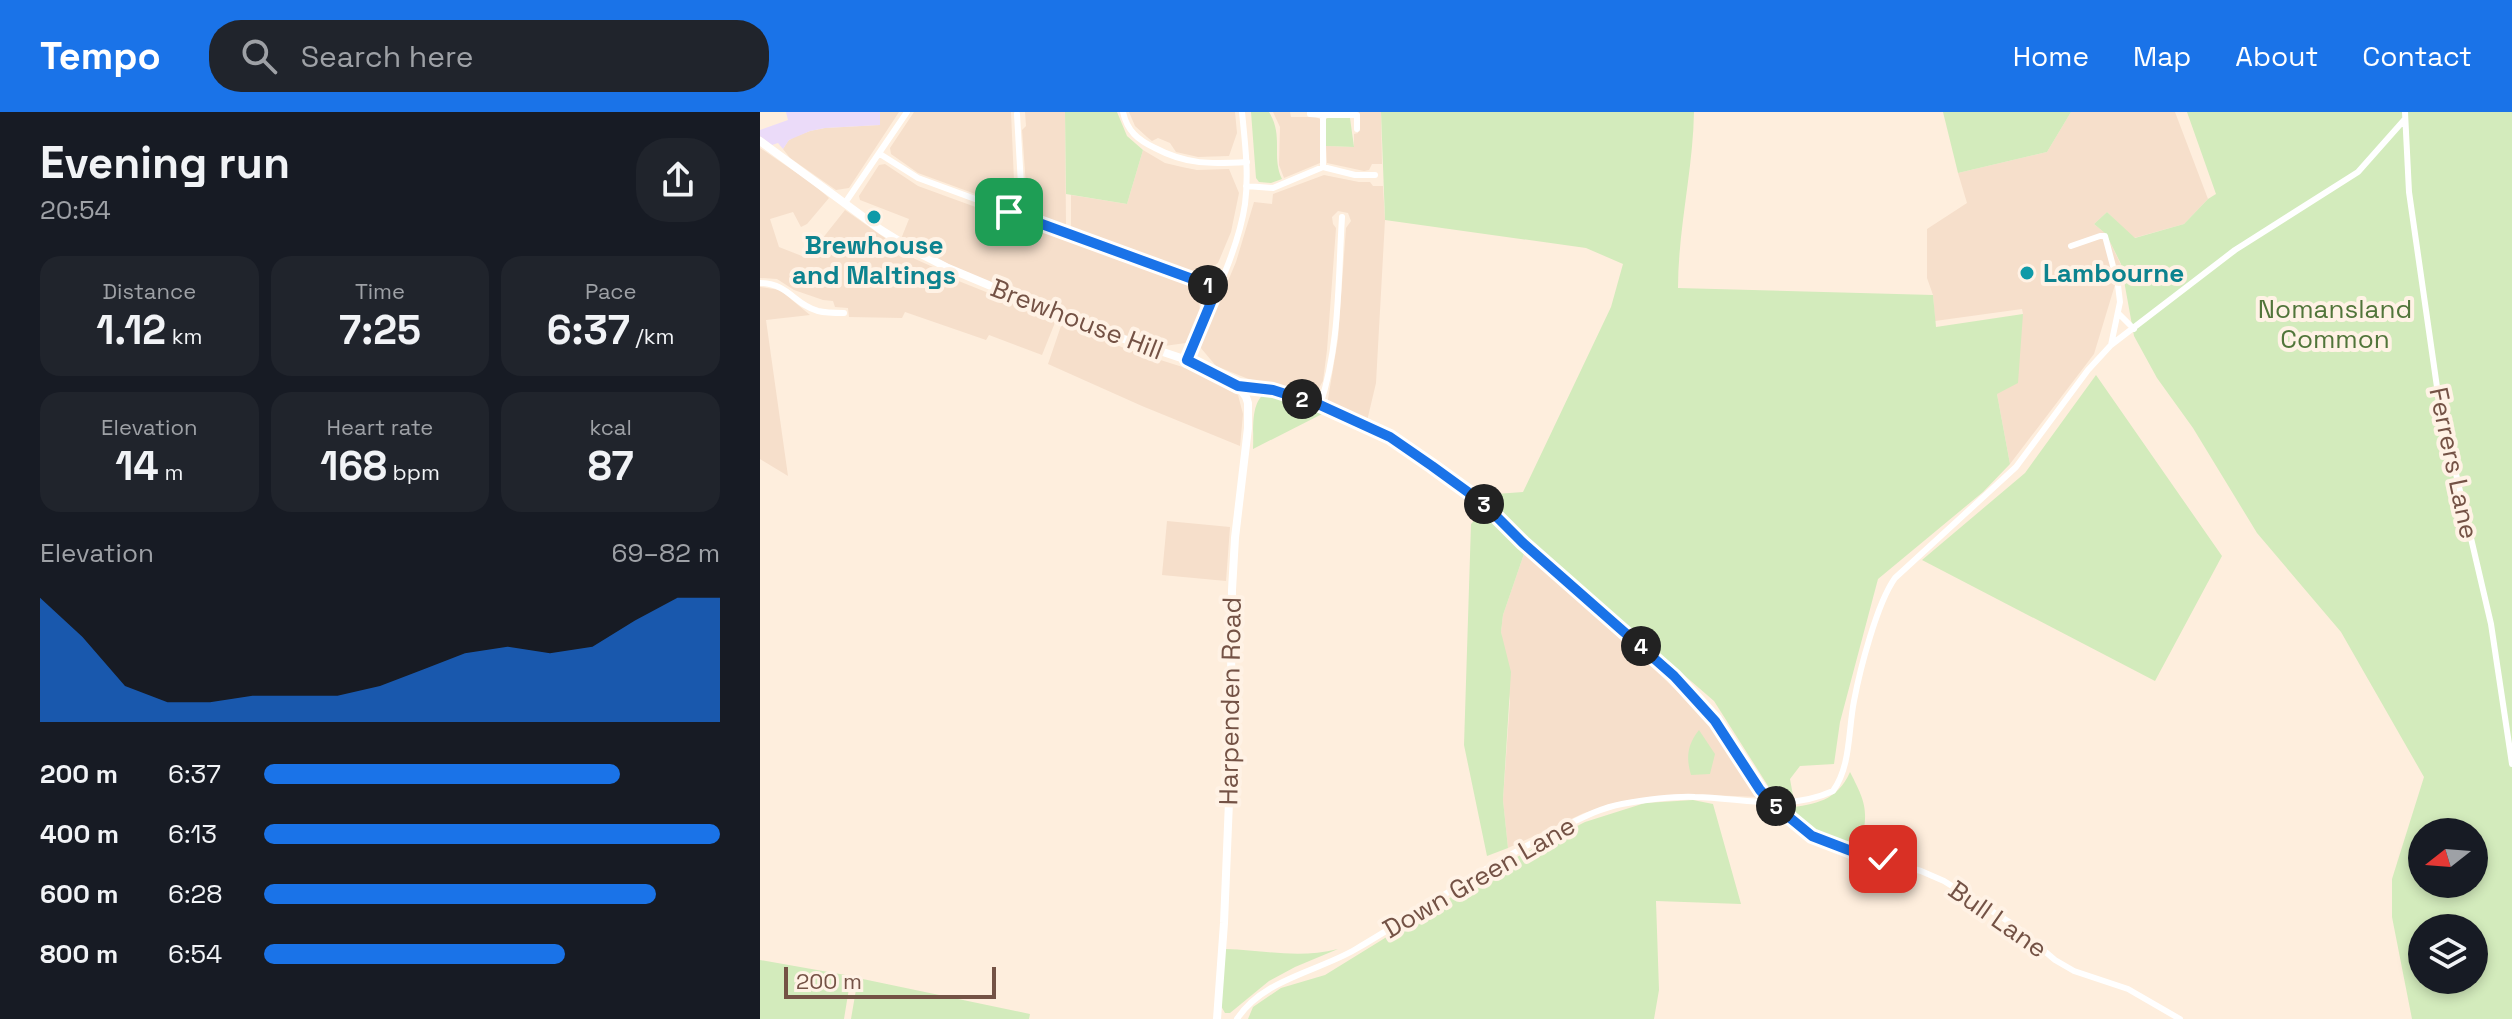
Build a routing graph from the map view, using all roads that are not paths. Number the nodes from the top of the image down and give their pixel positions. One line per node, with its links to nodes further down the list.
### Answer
1 (907, 112): 10 (street)
2 (1123, 112): 11 (street)
3 (1242, 112): 11 (street)
4 (1310, 112): 6 (street)
5 (1017, 114): 16 (street)
6 (1323, 115): 8 (street); 12 (street)
7 (2405, 115): 23 (street, Down Green Lane); 30 (street, Ferrers Lane)
8 (1357, 129)
9 (760, 141): 15 (street, Brewhouse Hill)
10 (880, 154): 15 (street); 16 (street)
11 (1247, 162): 14 (street)
12 (1323, 167): 13 (street); 14 (street)
13 (1375, 175)
14 (1246, 186): 20 (street)
15 (845, 203): 25 (street, Brewhouse Hill)
16 (1009, 212): 20 (street)
17 (1342, 217): 29 (street)
18 (2071, 246): 22 (street)
19 (760, 283): 21 (street)
20 (1217, 288): 25 (street)
21 (844, 313)
22 (2118, 313): 23 (street); 24 (street)
23 (2134, 329): 24 (street, Down Green Lane)
24 (2111, 345): 31 (street, Down Green Lane)
25 (1187, 360): 26 (street, Brewhouse Hill)
26 (1238, 386): 27 (street, Bull Lane); 28 (street)
27 (1260, 388): 28 (street); 29 (street, Bull Lane)
28 (1248, 403): 32 (street, Harpenden Road)
29 (1320, 405): 31 (street, Bull Lane)
30 (2512, 764)
31 (1772, 803): 33 (street, Down Green Lane); 34 (street, Bull Lane)
32 (1217, 1019)
33 (1237, 1019)
34 (2180, 1019)

